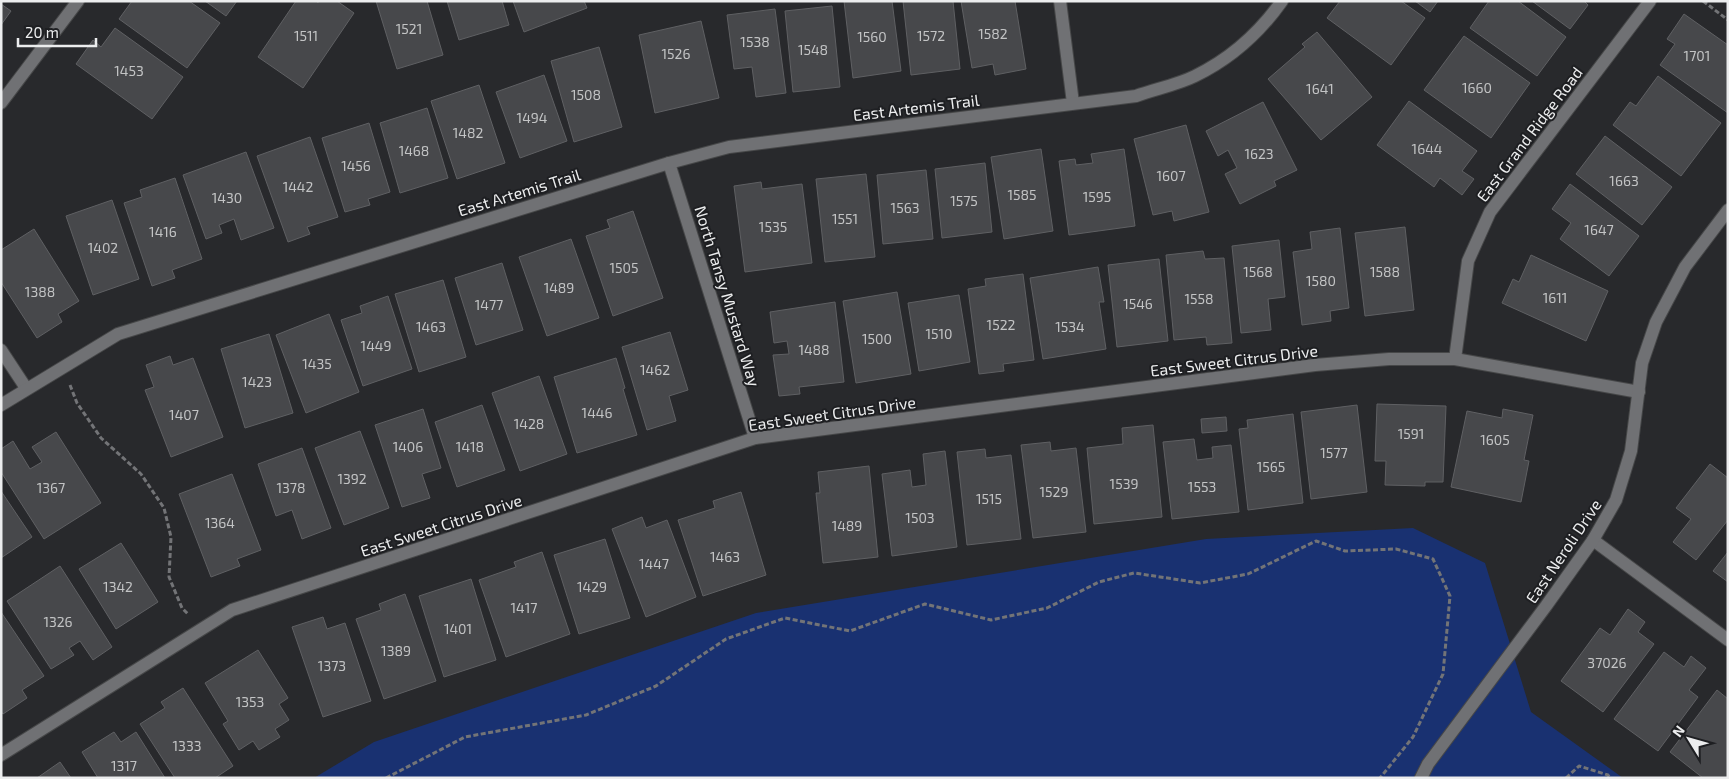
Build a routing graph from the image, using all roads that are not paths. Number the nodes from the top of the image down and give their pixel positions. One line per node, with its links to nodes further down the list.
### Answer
1 (78, 1): 5 (street)
2 (1060, 1): 6 (street)
3 (1282, 1): 6 (street, East Artemis Trail)
4 (1650, 1): 10 (street, East Grand Ridge Road)
5 (1, 103)
6 (1073, 103): 7 (street, East Artemis Trail)
7 (669, 163): 11 (street, East Artemis Trail); 14 (street, North Tansy Mustard Way)
8 (1728, 210): 12 (street, East Neroli Drive)
9 (1, 350): 11 (street)
10 (1454, 359): 12 (street, East Sweet Citrus Drive); 14 (street, East Sweet Citrus Drive)
11 (26, 388): 13 (street, East Artemis Trail)
12 (1640, 392): 15 (street, East Neroli Drive)
13 (1, 405)
14 (755, 438): 17 (street, East Sweet Citrus Drive)
15 (1593, 540): 16 (street); 18 (street, East Neroli Drive)
16 (1728, 640)
17 (1, 755)
18 (1421, 778)

